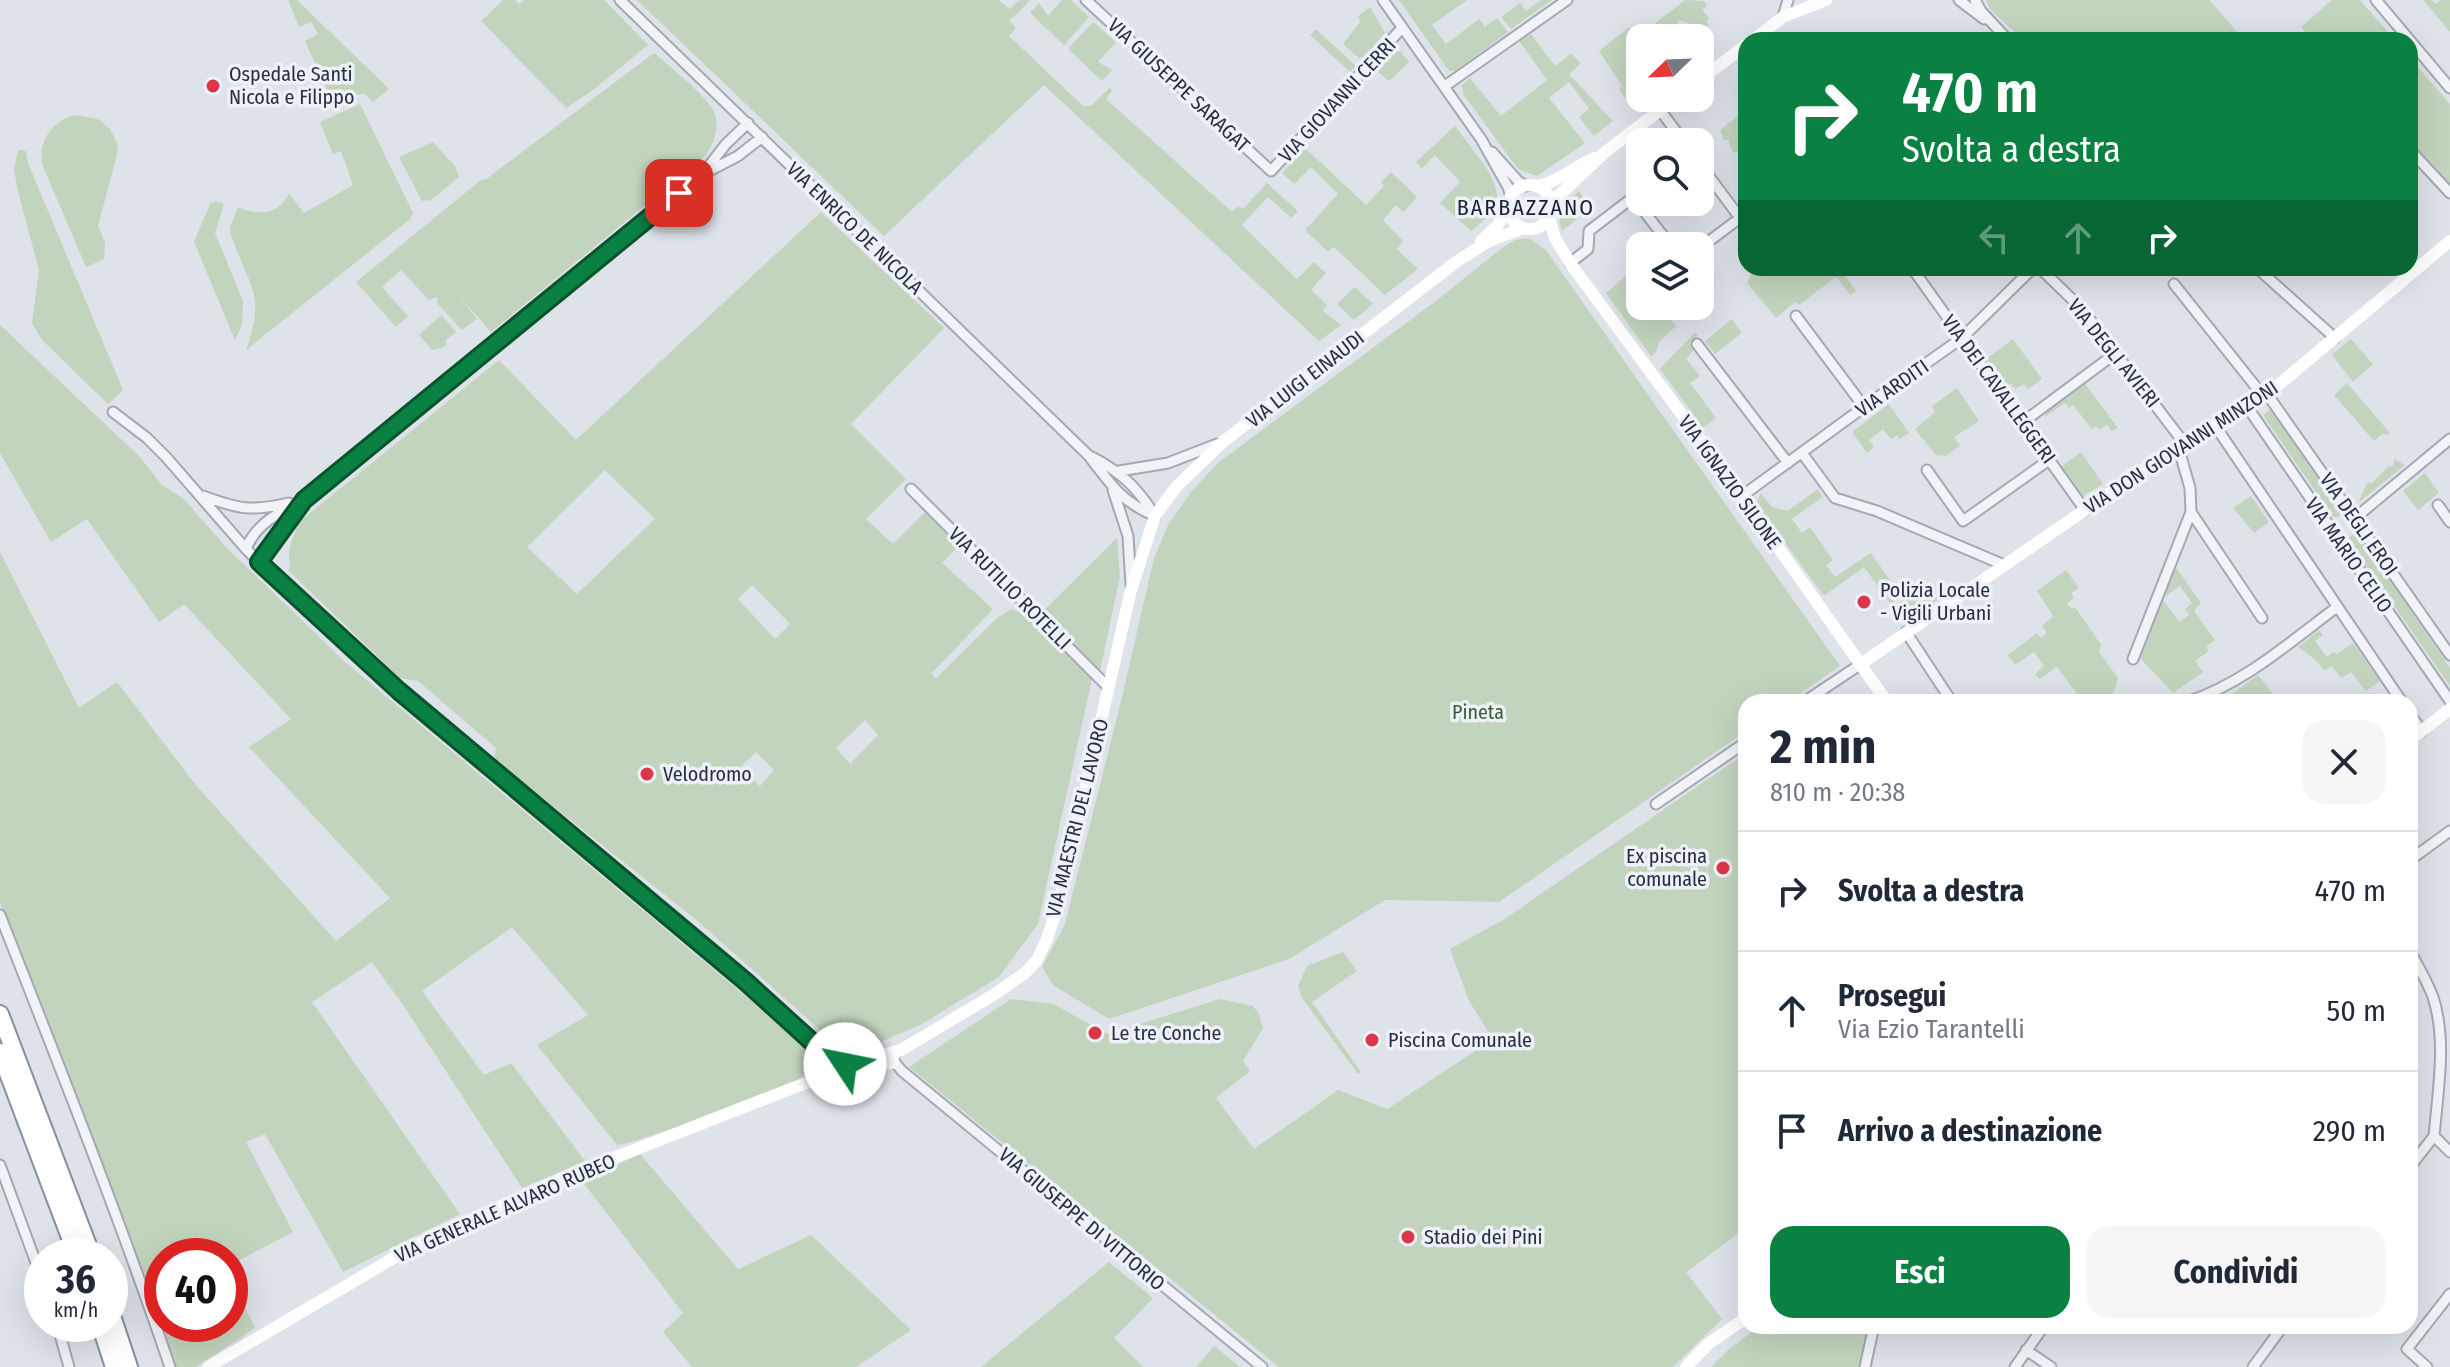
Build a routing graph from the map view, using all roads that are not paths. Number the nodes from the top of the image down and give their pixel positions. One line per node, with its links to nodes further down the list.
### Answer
1 (620, 0): 22 (street, VIA ENRICO DE NICOLA)
2 (1086, 0): 27 (street, VIA GIUSEPPE SARAGAT)
3 (1383, 0): 12 (street)
4 (1567, 0): 19 (street)
5 (1788, 0): 11 (street)
6 (1826, 0): 10 (street)
7 (1959, 0): 13 (street)
8 (1975, 0): 13 (street)
9 (2376, 0): 15 (street)
10 (1804, 4): 11 (street)
11 (1783, 17): 14 (street)
12 (1402, 28): 19 (street); 27 (street, VIA GIOVANNI CERRI)
13 (1999, 31)
14 (1763, 32)
15 (2403, 32)
16 (2418, 50): 20 (street)
17 (1738, 51): 18 (street)
18 (1714, 69)
19 (1445, 86): 24 (street)
20 (2450, 88)
21 (1657, 112): 25 (street)
22 (748, 123): 23 (street, VIA ENRICO DE NICOLA); 28 (street)
23 (762, 137): 28 (street); 64 (street, VIA ENRICO DE NICOLA)
24 (1481, 139): 30 (street); 32 (street)
25 (1604, 153): 30 (street); 34 (street)
26 (2418, 159): 31 (street)
27 (1271, 171)
28 (703, 174): 73 (street)
29 (1714, 183): 35 (street)
30 (1531, 186): 32 (street); 34 (street)
31 (2450, 193)
32 (1510, 201): 37 (street); 40 (street, VIA LUIGI EINAUDI)
33 (1626, 202): 41 (street)
34 (1550, 213): 37 (street); 41 (street, VIA IGNAZIO SILONE)
35 (1738, 215)
36 (1738, 220): 38 (street)
37 (1529, 228): 40 (street, VIA LUIGI EINAUDI); 41 (street, VIA IGNAZIO SILONE)
38 (1714, 238)
39 (2450, 241): 42 (street, VIA DON GIOVANNI MINZONI)
40 (1468, 254): 61 (street, VIA LUIGI EINAUDI)
41 (1570, 263): 72 (street, VIA IGNAZIO SILONE)
42 (2418, 263)
43 (1918, 276): 50 (street, VIA DEI CAVALLEGGERI)
44 (2025, 276): 50 (street, VIA ARDITI)
45 (2048, 276): 53 (street, VIA DEGLI AVIERI)
46 (2266, 276): 51 (street)
47 (2403, 276): 51 (street, VIA DON GIOVANNI MINZONI)
48 (2174, 284): 54 (street, VIA DEGLI EROI)
49 (1796, 316): 55 (street)
50 (1962, 338): 55 (street, VIA ARDITI); 58 (street, VIA DEI CAVALLEGGERI)
51 (2335, 338): 54 (street, VIA DON GIOVANNI MINZONI)
52 (1697, 344): 66 (street)
53 (2116, 353): 58 (street); 62 (street, VIA DEGLI AVIERI)
54 (2265, 395): 56 (street, VIA DON GIOVANNI MINZONI); 78 (street, VIA DEGLI EROI)
55 (1864, 407): 63 (street, VIA ARDITI)
56 (2248, 408): 59 (street, VIA DON GIOVANNI MINZONI); 96 (street, VIA MARIO CELIO)
57 (113, 412): 71 (street)
58 (2023, 422): 65 (street, VIA DEI CAVALLEGGERI)
59 (2214, 424): 62 (street, VIA DON GIOVANNI MINZONI); 84 (street, VIA MARIO CELIO)
60 (2450, 439): 78 (street)
61 (1224, 441): 68 (street); 77 (street, VIA LUIGI EINAUDI)
62 (2181, 444): 75 (street, VIA DON GIOVANNI MINZONI); 76 (street)
63 (1802, 453): 66 (street, VIA ARDITI); 82 (street)
64 (1089, 456): 68 (street); 69 (street)
65 (2049, 460): 67 (street); 75 (street, VIA DEI CAVALLEGGERI)
66 (1788, 463): 72 (street, VIA ARDITI)
67 (1927, 470)
68 (1119, 471): 77 (street)
69 (1112, 487): 77 (street); 83 (street)
70 (911, 489): 90 (street, VIA RUTILIO ROTELLI)
71 (199, 495): 73 (street); 80 (street)
72 (1742, 496): 89 (street, VIA IGNAZIO SILONE)
73 (304, 500): 80 (street); 81 (street)
74 (2438, 505): 79 (street)
75 (2085, 510): 82 (street, VIA DON GIOVANNI MINZONI)
76 (2191, 512): 85 (street); 88 (street)
77 (1155, 516): 83 (street, VIA MAESTRI DEL LAVORO)
78 (2355, 518): 87 (street, VIA DEGLI EROI)
79 (2450, 522)
80 (246, 549): 81 (street)
81 (259, 562): 110 (street)
82 (2004, 565): 86 (street, VIA DON GIOVANNI MINZONI)
83 (1131, 590): 90 (street, VIA MAESTRI DEL LAVORO)
84 (2337, 607): 94 (street); 95 (street, VIA MARIO CELIO)
85 (2262, 618)
86 (1906, 632): 89 (street, VIA DON GIOVANNI MINZONI); 93 (street)
87 (2450, 655)
88 (2133, 659)
89 (1861, 664): 91 (street); 92 (street, VIA IGNAZIO SILONE)
90 (1108, 687): 109 (street, VIA MAESTRI DEL LAVORO)
91 (1816, 694)
92 (1882, 694)
93 (1947, 694)
94 (2211, 694)
95 (2397, 694)
96 (2450, 701)
97 (2450, 709): 99 (street)
98 (2418, 725): 99 (street)
99 (2422, 731): 100 (street)
100 (2418, 734)
101 (1738, 748): 102 (street)
102 (1656, 804)
103 (2450, 831): 104 (street)
104 (2418, 854)
105 (0, 915): 130 (street)
106 (2418, 972): 111 (street)
107 (0, 1014): 117 (highway)
108 (0, 1052): 116 (highway)
109 (890, 1058): 110 (street, VIA MAESTRI DEL LAVORO); 132 (street, VIA GIUSEPPE DI VITTORIO)
110 (838, 1063): 131 (street, VIA GENERALE ALVARO RUBEO)
111 (2434, 1136): 112 (street); 113 (street)
112 (2450, 1152)
113 (2418, 1157)
114 (0, 1165): 115 (street)
115 (27, 1238)
116 (70, 1238)
117 (85, 1238)
118 (2450, 1294): 138 (street)
119 (1738, 1323): 133 (street)
120 (1872, 1334): 134 (street)
121 (2038, 1334): 126 (street)
122 (2277, 1334): 137 (street)
123 (62, 1342): 127 (street)
124 (106, 1342): 128 (highway)
125 (121, 1342): 129 (highway)
126 (2026, 1350): 135 (street); 136 (street)
127 (69, 1367)
128 (114, 1367)
129 (129, 1367)
130 (170, 1367)
131 (208, 1367)
132 (1262, 1367)
133 (1686, 1367)
134 (1865, 1367)
135 (2015, 1367)
136 (2051, 1367)
137 (2253, 1367)
138 (2427, 1367)

